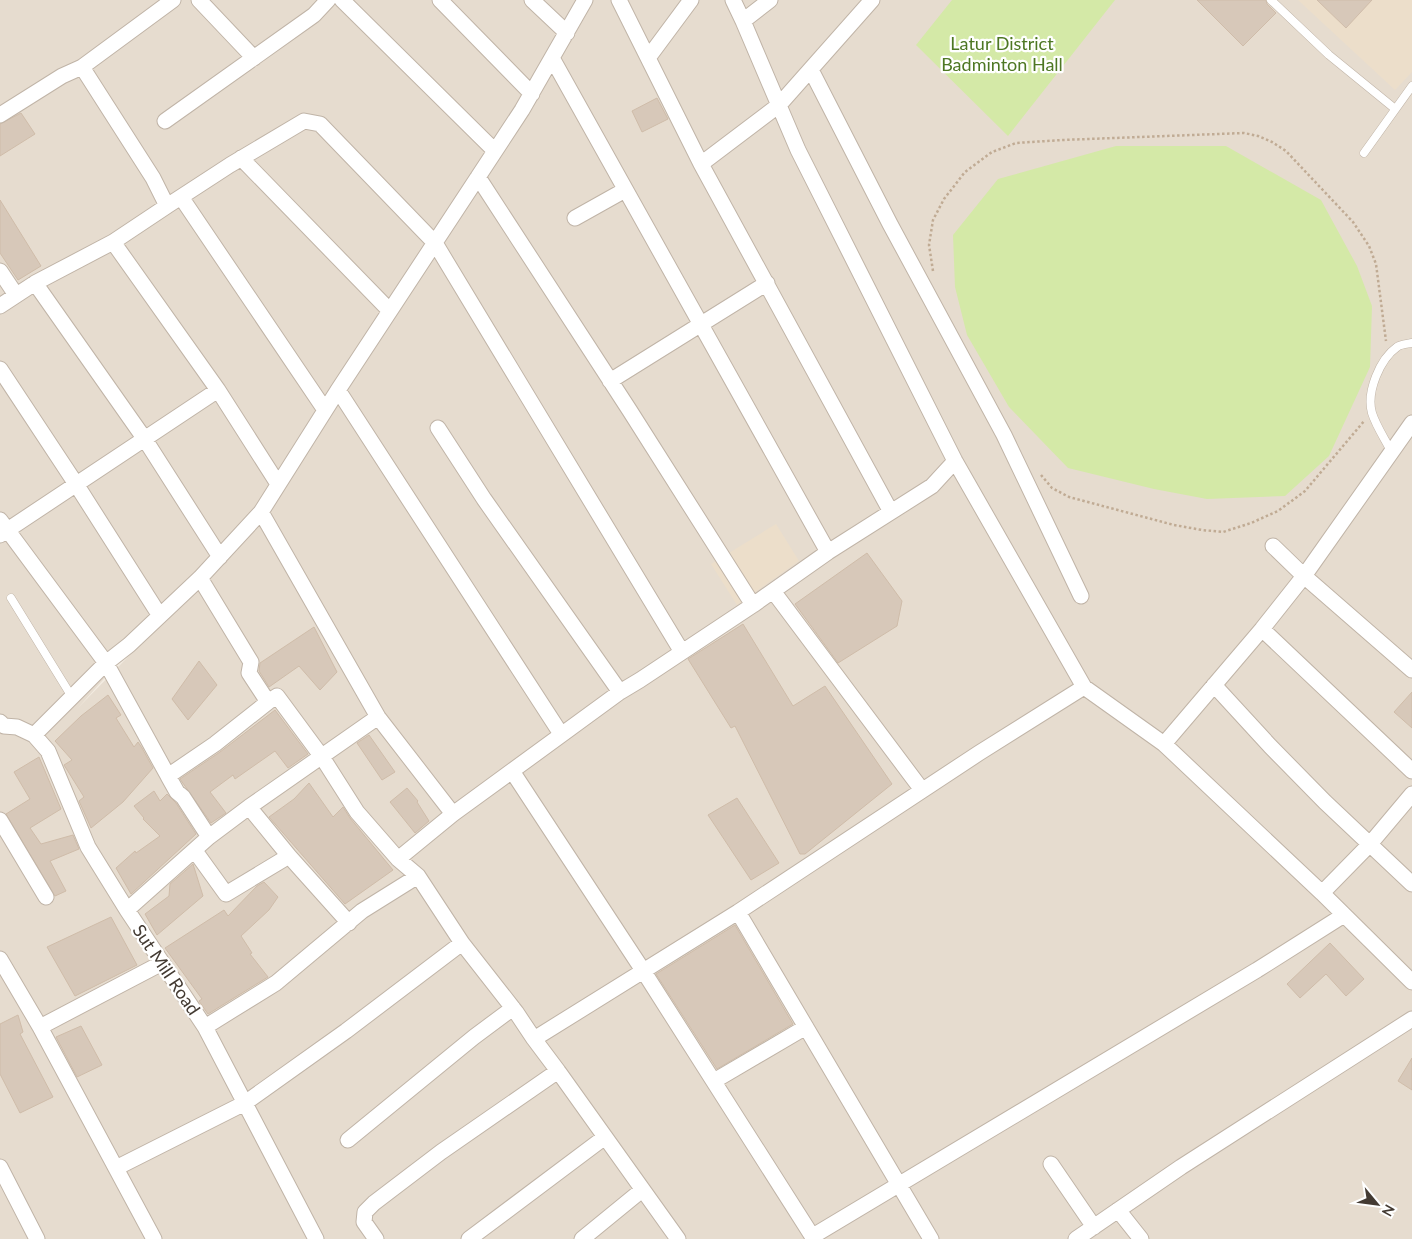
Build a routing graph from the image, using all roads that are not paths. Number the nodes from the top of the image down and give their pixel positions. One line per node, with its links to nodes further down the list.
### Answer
1 (173, 0): 19 (street)
2 (199, 0): 16 (street)
3 (328, 0): 16 (street)
4 (342, 0): 27 (street)
5 (440, 0): 22 (street)
6 (532, 0): 15 (street)
7 (585, 0): 15 (street)
8 (619, 0): 18 (street)
9 (733, 0): 14 (street)
10 (770, 0): 14 (street)
11 (872, 0): 20 (street)
12 (1271, 0): 24 (lane)
13 (686, 2): 18 (street)
14 (743, 21): 23 (street)
15 (567, 33): 17 (street)
16 (254, 58): 26 (street)
17 (552, 58): 22 (street); 32 (street)
18 (648, 58): 30 (street)
19 (82, 67): 25 (street); 34 (street)
20 (811, 70): 23 (street); 67 (street)
21 (1412, 86): 24 (lane)
22 (532, 94): 27 (street)
23 (779, 105): 30 (street); 55 (street)
24 (1394, 108): 28 (lane)
25 (0, 115)
26 (164, 121)
27 (495, 151): 31 (street)
28 (1364, 153)
29 (241, 158): 33 (street); 37 (street); 43 (street)
30 (701, 164): 39 (street)
31 (478, 177): 37 (street); 47 (street)
32 (625, 190): 35 (street); 44 (street)
33 (181, 197): 34 (street); 50 (street)
34 (167, 206): 36 (street)
35 (575, 218)
36 (113, 242): 40 (street); 48 (street)
37 (435, 243): 43 (street); 72 (street)
38 (0, 271): 41 (street)
39 (767, 283): 44 (street); 59 (street)
40 (35, 284): 41 (street); 53 (street)
41 (16, 295): 42 (street)
42 (0, 306)
43 (390, 311): 49 (street)
44 (700, 324): 47 (street); 62 (street)
45 (1412, 343): 54 (lane)
46 (0, 369): 56 (street)
47 (610, 381): 69 (street)
48 (218, 390): 53 (street); 57 (street)
49 (338, 390): 50 (street); 82 (street)
50 (325, 410): 57 (street)
51 (1412, 423): 54 (street)
52 (438, 428): 77 (street)
53 (144, 438): 56 (street); 63 (street)
54 (1391, 451): 64 (street)
55 (955, 461): 59 (street); 76 (street)
56 (76, 484): 60 (street); 70 (street)
57 (278, 484): 58 (street)
58 (261, 512): 63 (street); 80 (street)
59 (891, 512): 62 (street)
60 (2, 528): 73 (street)
61 (1273, 546): 64 (street)
62 (828, 552): 66 (street)
63 (220, 557): 65 (street)
64 (1304, 576): 71 (street); 74 (street)
65 (200, 578): 70 (street); 79 (street)
66 (773, 591): 69 (street); 89 (street)
67 (1081, 596)
68 (11, 598): 78 (lane)
69 (753, 605): 72 (street)
70 (160, 616): 73 (street)
71 (1262, 629): 75 (street); 87 (street)
72 (682, 652): 77 (street)
73 (106, 664): 78 (street); 88 (street)
74 (1412, 670)
75 (1214, 685): 84 (street); 95 (street)
76 (1084, 687): 84 (street); 89 (street)
77 (620, 692): 82 (street)
78 (72, 697): 83 (street)
79 (268, 702): 85 (street); 88 (street)
80 (378, 717): 85 (street); 92 (street)
81 (1, 726): 83 (street)
82 (561, 734): 86 (street)
83 (34, 735): 103 (street, Sut Mill Road)
84 (1164, 744): 101 (street)
85 (322, 757): 91 (street); 98 (street)
86 (512, 771): 92 (street); 110 (street)
87 (1412, 771)
88 (168, 776): 94 (street)
89 (922, 790): 104 (street)
90 (1412, 794): 95 (street)
91 (249, 807): 94 (street); 97 (street)
92 (453, 814): 98 (street)
93 (0, 820): 102 (street)
94 (210, 837): 96 (street)
95 (1370, 844): 100 (street); 101 (street)
96 (195, 851): 97 (street); 103 (street)
97 (289, 856): 106 (street)
98 (398, 859): 99 (street)
99 (418, 876): 106 (street); 107 (street)
100 (1412, 884)
101 (1322, 894): 105 (street)
102 (46, 897)
103 (127, 910): 109 (street, Sut Mill Road)
104 (738, 912): 110 (street); 114 (street)
105 (1344, 916): 111 (street); 126 (street)
106 (349, 923): 116 (street)
107 (462, 943): 112 (street); 120 (street)
108 (0, 959): 115 (street)
109 (162, 963): 115 (street); 116 (street, Sut Mill Road)
110 (644, 972): 117 (street); 119 (street)
111 (1412, 982)
112 (513, 1008): 117 (street); 122 (street)
113 (1412, 1019): 128 (street)
114 (806, 1026): 119 (street); 126 (street)
115 (40, 1027): 125 (street)
116 (205, 1027): 120 (street, Sut Mill Road)
117 (534, 1039): 118 (street)
118 (558, 1071): 121 (street); 134 (street)
119 (714, 1081): 130 (street)
120 (245, 1103): 125 (street); 133 (street, Sut Mill Road)
121 (605, 1137): 127 (street); 135 (street)
122 (348, 1140)
123 (1051, 1164): 129 (street)
124 (0, 1167): 131 (street)
125 (116, 1168): 132 (street)
126 (899, 1185): 130 (street); 138 (street)
127 (642, 1190): 136 (street); 137 (street)
128 (1118, 1210): 129 (street); 140 (street)
129 (1094, 1227): 139 (street)
130 (814, 1238)
131 (37, 1239)
132 (154, 1239)
133 (316, 1239)
134 (376, 1239)
135 (469, 1239)
136 (582, 1239)
137 (678, 1239)
138 (931, 1239)
139 (1076, 1239)
140 (1141, 1239)

